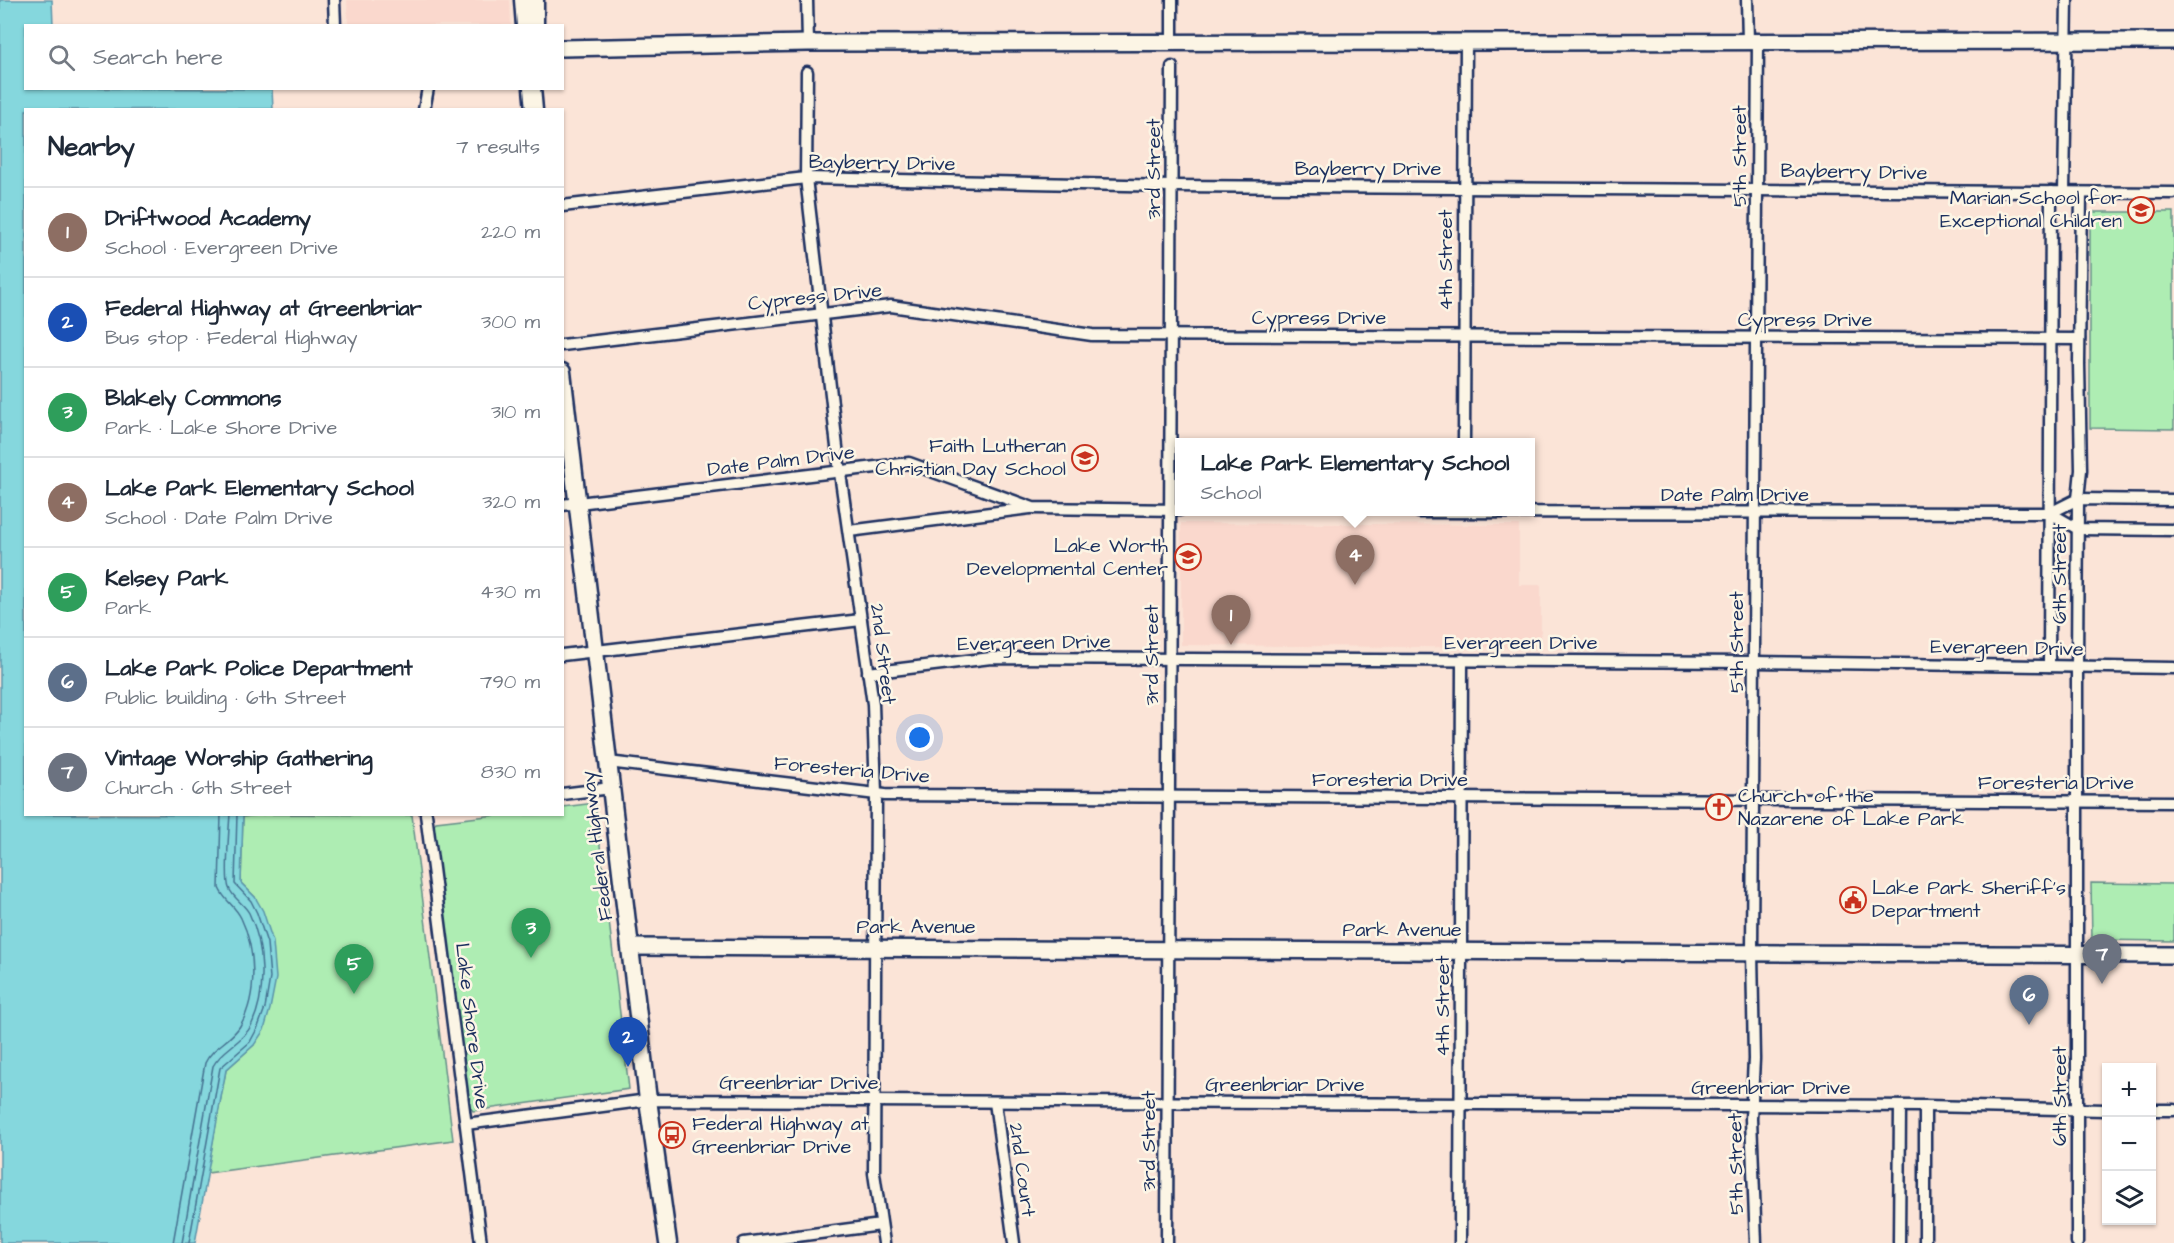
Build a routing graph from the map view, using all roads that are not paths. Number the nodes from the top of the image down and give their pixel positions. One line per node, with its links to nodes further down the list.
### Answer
1 (334, 0): 8 (street)
2 (523, 0): 9 (main road)
3 (535, 0): 10 (main road)
4 (807, 0): 15 (street)
5 (1172, 0): 16 (street)
6 (1747, 0): 11 (street, 5th Street)
7 (2067, 0): 14 (street)
8 (335, 24)
9 (525, 24)
10 (535, 24)
11 (1753, 41): 13 (street); 14 (street); 27 (street, 5th Street)
12 (2174, 41): 14 (street)
13 (1466, 42): 16 (street); 26 (street, 4th Street)
14 (2067, 42): 30 (street)
15 (808, 43): 16 (street); 17 (street)
16 (1172, 43)
17 (564, 48)
18 (1172, 67): 25 (street, 3rd Street)
19 (807, 72): 24 (street, 2nd Street)
20 (428, 90): 22 (street)
21 (532, 90): 23 (main road)
22 (424, 108)
23 (534, 108)
24 (806, 178): 25 (street, Bayberry Drive); 32 (street, Bayberry Drive); 33 (street, 2nd Street)
25 (1172, 186): 26 (street, Bayberry Drive); 34 (street, 3rd Street)
26 (1465, 188): 27 (street, Bayberry Drive); 35 (street, 4th Street)
27 (1758, 189): 28 (street, Bayberry Drive); 36 (street, 5th Street)
28 (2051, 192): 30 (street, Bayberry Drive); 37 (street, 6th Street)
29 (2174, 192): 31 (street, Bayberry Drive)
30 (2064, 193): 31 (street, Bayberry Drive)
31 (2081, 193): 38 (street, 6th Street)
32 (564, 206)
33 (822, 314): 34 (street, Cypress Drive); 39 (street, Cypress Drive); 42 (street, 2nd Street)
34 (1171, 335): 35 (street, Cypress Drive); 47 (street, 3rd Street)
35 (1464, 336): 36 (street, Cypress Drive); 41 (street, 4th Street)
36 (1757, 338): 37 (street, Cypress Drive); 49 (street, 5th Street)
37 (2050, 339): 38 (street, Cypress Drive); 50 (street, 6th Street)
38 (2079, 339): 43 (street, 6th Street)
39 (564, 345)
40 (564, 405): 45 (main road, Federal Highway)
41 (1464, 438)
42 (840, 473): 45 (street, Date Palm Drive); 46 (street, Date Palm Drive); 53 (street, 2nd Street)
43 (2078, 499): 44 (street, Date Palm Drive); 50 (street, Date Palm Drive); 51 (street, 6th Street)
44 (2174, 500)
45 (570, 504): 55 (main road, Federal Highway)
46 (1033, 508): 47 (street, Date Palm Drive); 53 (street, Date Palm Drive)
47 (1175, 510): 57 (street, 3rd Street)
48 (1535, 512): 49 (street, Date Palm Drive)
49 (1756, 513): 50 (street, Date Palm Drive); 59 (street, 5th Street)
50 (2050, 513): 51 (street, Date Palm Drive); 60 (street, 6th Street)
51 (2078, 529): 52 (street, Date Palm Drive); 61 (street, 6th Street)
52 (2174, 530)
53 (849, 531): 54 (street, 2nd Street)
54 (861, 620): 55 (street); 63 (street, 2nd Street)
55 (595, 652): 56 (street); 64 (main road, Federal Highway)
56 (564, 655)
57 (1170, 659): 58 (street, Evergreen Drive); 63 (street, Evergreen Drive); 68 (street, 3rd Street)
58 (1462, 660): 59 (street, Evergreen Drive); 69 (street, 4th Street)
59 (1755, 662): 60 (street, Evergreen Drive); 70 (street, 5th Street)
60 (2049, 666): 61 (street, Evergreen Drive)
61 (2077, 668): 62 (street, Evergreen Drive); 71 (street, 6th Street)
62 (2174, 668)
63 (868, 672): 67 (street, 2nd Street)
64 (609, 762): 65 (main road, Federal Highway); 67 (street, Foresteria Drive)
65 (611, 788): 66 (street); 74 (main road, Federal Highway)
66 (564, 794)
67 (876, 794): 68 (street, Foresteria Drive); 75 (street, 2nd Street)
68 (1169, 796): 69 (street, Foresteria Drive); 76 (street, 3rd Street)
69 (1462, 798): 70 (street, Foresteria Drive); 77 (street, 4th Street)
70 (1755, 799): 71 (street, Foresteria Drive); 78 (street, 5th Street)
71 (2077, 801): 72 (street, Foresteria Drive); 79 (street, 6th Street)
72 (2174, 802)
73 (426, 816): 93 (street, Lake Shore Drive)
74 (630, 947): 75 (street, Park Avenue); 81 (main road, Federal Highway)
75 (875, 948): 76 (street, Park Avenue); 82 (street, 2nd Street)
76 (1168, 950): 77 (street, Park Avenue); 84 (street, 3rd Street)
77 (1461, 951): 78 (street, Park Avenue); 85 (street, 4th Street)
78 (1752, 952): 79 (street, Park Avenue); 86 (street, 5th Street)
79 (2078, 955): 80 (street, Park Avenue); 89 (street, 6th Street)
80 (2174, 955)
81 (648, 1100): 82 (street, Greenbriar Drive); 93 (street, Greenbriar Drive); 96 (main road, Federal Highway)
82 (874, 1101): 83 (street, Greenbriar Drive); 94 (street, 2nd Street)
83 (995, 1102): 84 (street, Greenbriar Drive); 99 (street, 2nd Court)
84 (1167, 1103): 85 (street, Greenbriar Drive); 100 (street, 3rd Street)
85 (1460, 1104): 86 (street, Greenbriar Drive); 101 (street, 4th Street)
86 (1753, 1106): 87 (street, Greenbriar Drive); 102 (street, 5th Street)
87 (1900, 1106): 88 (street, Greenbriar Drive); 103 (street)
88 (1925, 1106): 89 (street, Greenbriar Drive); 104 (street)
89 (2078, 1109): 90 (street, Greenbriar Drive); 105 (street, 6th Street)
90 (2102, 1110)
91 (2156, 1110): 92 (street)
92 (2174, 1110)
93 (466, 1124): 95 (street, Lake Shore Drive)
94 (881, 1225): 97 (street); 98 (street, 2nd Street)
95 (481, 1243)
96 (668, 1243)
97 (744, 1243)
98 (884, 1243)
99 (1014, 1243)
100 (1167, 1243)
101 (1460, 1243)
102 (1756, 1243)
103 (1899, 1243)
104 (1925, 1243)
105 (2078, 1243)

